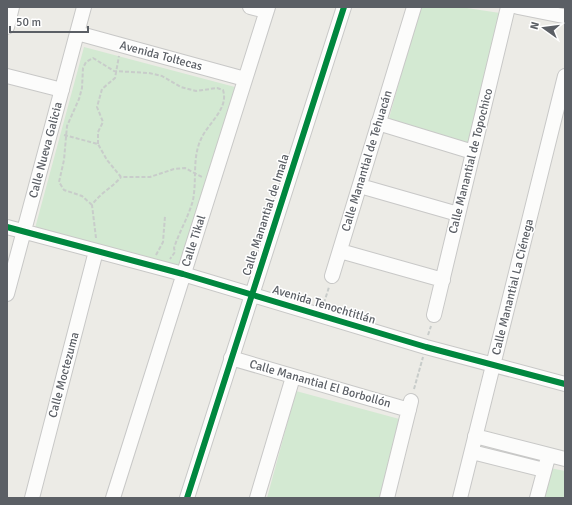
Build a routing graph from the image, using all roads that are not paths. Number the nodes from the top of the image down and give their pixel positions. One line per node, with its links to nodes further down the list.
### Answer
1 (12, 7): 10 (street)
2 (84, 7): 11 (street, Calle Nueva Galicia)
3 (250, 7): 8 (street)
4 (344, 7): 28 (street, Calle Manantial de Imala)
5 (414, 7): 16 (street, Calle Manantial de Tehuacán)
6 (508, 7): 17 (street, Calle Manantial de Topochico)
7 (518, 7): 9 (street)
8 (267, 9): 14 (street, Calle Tikal)
9 (563, 16)
10 (7, 26)
11 (77, 33): 14 (street, Avenida Toltecas); 15 (street, Calle Nueva Galicia)
12 (7, 76): 15 (street)
13 (565, 76): 31 (street, Calle Manantial La Ciénega)
14 (245, 79): 24 (street, Calle Tikal)
15 (62, 90): 21 (street, Calle Nueva Galicia)
16 (378, 123): 17 (street); 18 (street, Calle Manantial de Tehuacán)
17 (473, 152): 19 (street, Calle Manantial de Topochico)
18 (360, 186): 19 (street); 23 (street, Calle Manantial de Tehuacán)
19 (458, 214): 26 (street, Calle Manantial de Topochico)
20 (7, 227): 21 (street, Avenida Tenochtitlán)
21 (24, 232): 22 (street, Avenida Tenochtitlán); 27 (street, Calle Nueva Galicia)
22 (96, 251): 24 (street, Avenida Tenochtitlán); 39 (street, Calle Moctezuma)
23 (340, 251): 25 (street, Calle Manantial de Tehuacán); 26 (street)
24 (183, 274): 28 (street, Avenida Tenochtitlán); 40 (street, Calle Tikal)
25 (332, 276)
26 (443, 280): 29 (street, Calle Manantial de Topochico)
27 (7, 294)
28 (252, 294): 30 (street, Calle Manantial de Imala); 31 (street, Avenida Tenochtitlán)
29 (434, 315)
30 (230, 363): 32 (street, Calle Manantial El Borbollón); 41 (street, Calle Manantial de Imala)
31 (493, 366): 33 (street, Avenida Tenochtitlán); 34 (street, Calle Manantial La Ciénega)
32 (292, 382): 42 (street); 43 (street, Calle Manantial El Borbollón)
33 (565, 384)
34 (476, 436): 35 (street, Calle Manantial La Ciénega); 36 (street)
35 (472, 452): 38 (street); 44 (street, Calle Manantial La Ciénega)
36 (548, 454): 37 (street); 38 (street)
37 (565, 459)
38 (544, 470): 45 (street)
39 (32, 498)
40 (113, 498)
41 (187, 498)
42 (257, 498)
43 (387, 498)
44 (460, 498)
45 (537, 498)

